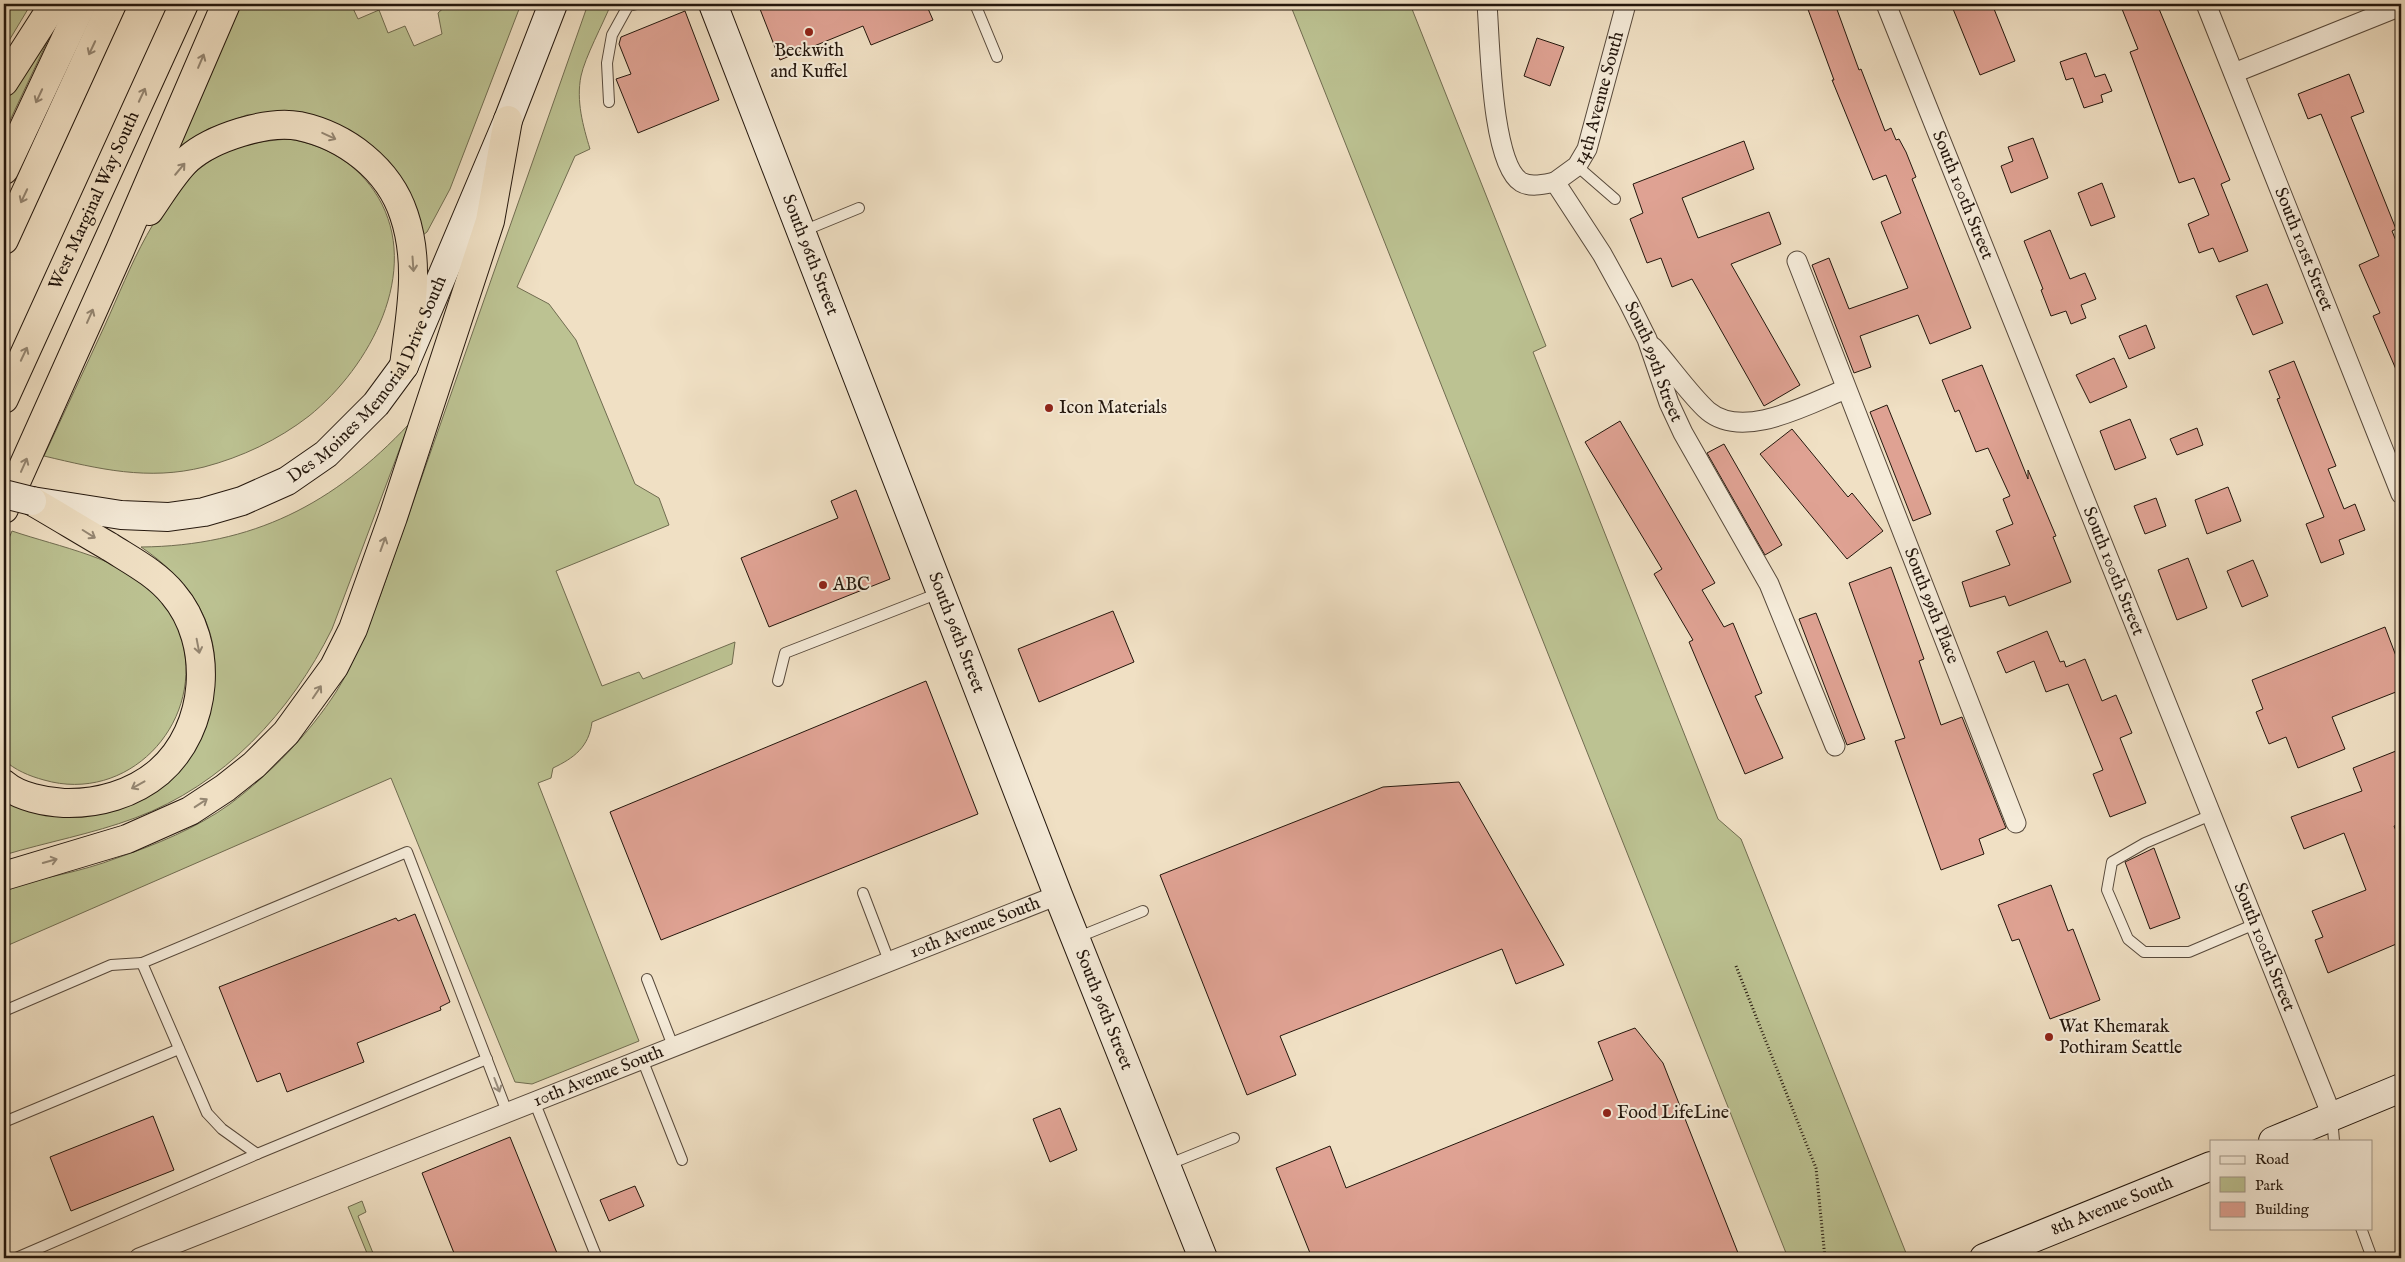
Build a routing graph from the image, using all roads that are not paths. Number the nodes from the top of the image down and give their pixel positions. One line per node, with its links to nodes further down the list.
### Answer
1 (54, 4): 17 (highway)
2 (82, 4): 21 (highway, one-way to 21)
3 (112, 4): 26 (highway, one-way to 26)
4 (184, 4): 32 (highway, West Marginal Way South, one-way to 4)
5 (226, 4): 27 (highway, one-way to 5)
6 (553, 4): 19 (street, Des Moines Memorial Drive South)
7 (637, 4): 18 (lane)
8 (713, 4): 25 (street, South 96th Street)
9 (975, 4): 15 (lane)
10 (1487, 4): 22 (street)
11 (1626, 4): 20 (street, 14th Avenue South)
12 (1886, 4): 41 (street, South 100th Street)
13 (2206, 4): 16 (street, South 101st Street)
14 (2401, 6): 16 (street)
15 (997, 57)
16 (2234, 73): 34 (street, South 101st Street)
17 (4, 82)
18 (609, 102)
19 (508, 120): 30 (street, Des Moines Memorial Drive South); 43 (highway, one-way to 19)
20 (1577, 166): 22 (street, 14th Avenue South); 23 (lane)
21 (4, 170)
22 (1555, 182): 29 (street, South 99th Street)
23 (1615, 199)
24 (859, 208): 25 (lane)
25 (802, 232): 37 (street, South 96th Street)
26 (4, 240)
27 (120, 250): 30 (highway, one-way to 30); 36 (highway, one-way to 27)
28 (1797, 261): 31 (street, South 99th Place)
29 (1647, 339): 31 (street); 39 (street, South 99th Street)
30 (404, 366): 35 (street, Des Moines Memorial Drive South)
31 (1846, 389): 42 (street, South 99th Place)
32 (4, 398)
33 (4, 494): 35 (street, Des Moines Memorial Drive South, bridge)
34 (2401, 494)
35 (32, 501): 40 (highway, one-way to 40)
36 (4, 509)
37 (941, 592): 38 (lane); 45 (street, South 96th Street)
38 (778, 681)
39 (1835, 746)
40 (4, 784)
41 (2211, 815): 47 (street, South 100th Street); 47 (lane)
42 (2016, 823)
43 (4, 876)
44 (862, 894): 49 (lane)
45 (1058, 895): 48 (street, South 96th Street); 49 (street, 10th Avenue South)
46 (1143, 911): 48 (lane)
47 (2255, 924): 61 (street, South 100th Street)
48 (1075, 938): 66 (street, South 96th Street)
49 (890, 961): 53 (street, 10th Avenue South)
50 (142, 963): 52 (lane); 54 (lane); 55 (lane)
51 (647, 979): 53 (lane)
52 (4, 1011)
53 (673, 1046): 56 (street, 10th Avenue South)
54 (179, 1049): 60 (lane); 64 (lane)
55 (487, 1059): 59 (lane, one-way to 59); 64 (lane)
56 (642, 1059): 58 (street, 10th Avenue South); 65 (lane)
57 (2401, 1088): 61 (street)
58 (534, 1101): 59 (street, 10th Avenue South); 71 (lane)
59 (507, 1112): 70 (street, 10th Avenue South)
60 (4, 1122)
61 (2333, 1129): 63 (street)
62 (1234, 1138): 66 (lane)
63 (2277, 1140)
64 (257, 1154): 69 (lane)
65 (682, 1160)
66 (1166, 1165): 72 (street, South 96th Street)
67 (2210, 1166): 73 (street, 8th Avenue South)
68 (2362, 1230): 74 (lane)
69 (16, 1258)
70 (138, 1258)
71 (598, 1258)
72 (1203, 1258)
73 (1984, 1258)
74 (2372, 1258)

